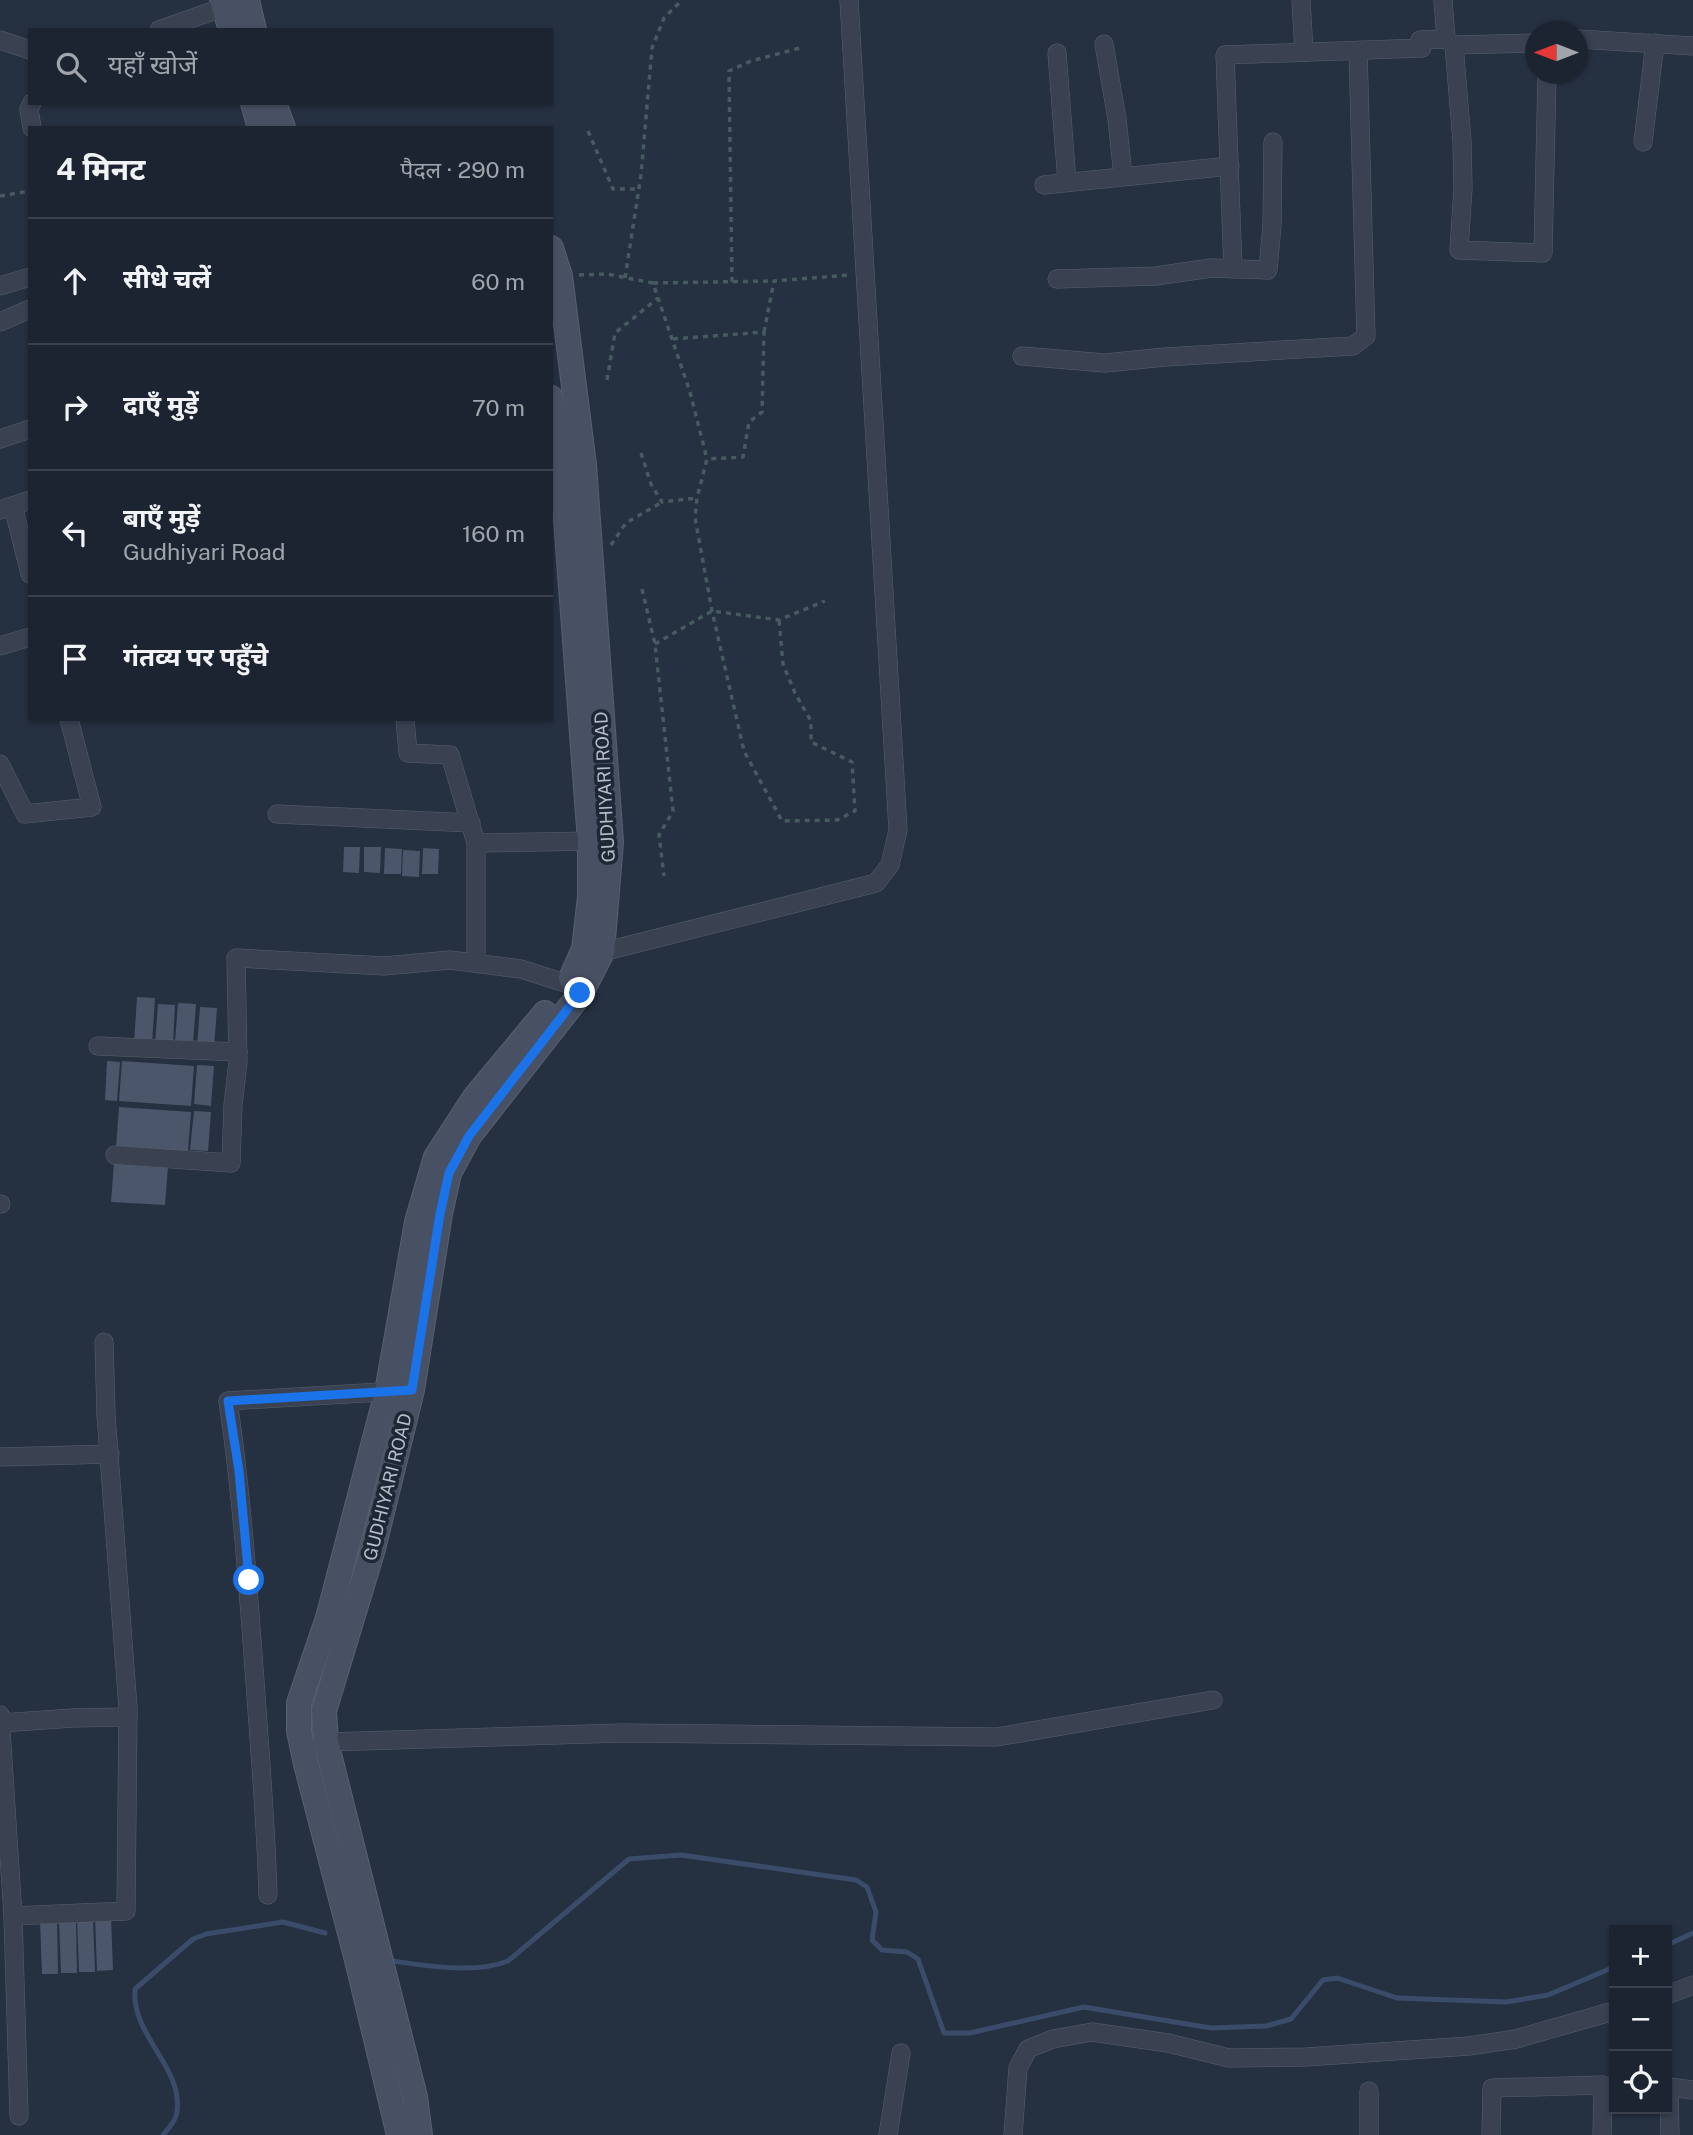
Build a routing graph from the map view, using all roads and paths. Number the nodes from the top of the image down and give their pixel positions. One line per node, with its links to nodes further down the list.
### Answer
1 (682, 0): 34 (path)
2 (849, 0): 39 (street)
3 (1301, 0): 18 (street)
4 (1443, 0): 10 (street)
5 (231, 9): 6 (street); 7 (street)
6 (166, 28)
7 (252, 28)
8 (0, 40): 16 (street)
9 (1588, 40): 12 (street)
10 (1450, 42): 11 (street); 17 (street); 20 (street)
11 (1525, 43)
12 (1655, 43): 14 (street); 29 (street)
13 (1104, 44): 31 (street)
14 (1693, 46)
15 (800, 48): 44 (path)
16 (28, 51)
17 (1357, 51): 18 (street); 52 (street)
18 (1304, 52): 30 (street)
19 (1057, 53): 32 (street)
20 (1547, 84)
21 (31, 105): 24 (street)
22 (254, 105): 25 (street)
23 (275, 105): 26 (street)
24 (32, 126)
25 (259, 126)
26 (282, 126)
27 (588, 131): 34 (path)
28 (1273, 142): 38 (street)
29 (1643, 142)
30 (1230, 166): 31 (street); 38 (street)
31 (1123, 176): 32 (street)
32 (1067, 182): 33 (street)
33 (1044, 185)
34 (639, 189): 41 (path)
35 (28, 191): 36 (path)
36 (0, 196)
37 (555, 265): 41 (path); 80 (street, GUDHIYARI ROAD)
38 (1233, 269): 42 (street)
39 (865, 274): 43 (path); 80 (street)
40 (28, 278): 46 (street)
41 (625, 278): 45 (path)
42 (1057, 279)
43 (774, 281): 44 (path); 50 (path)
44 (732, 282): 45 (path)
45 (653, 283): 47 (path)
46 (0, 286)
47 (658, 298): 51 (path); 53 (path)
48 (28, 310): 49 (street)
49 (0, 322)
50 (764, 332): 51 (path); 58 (path)
51 (673, 339): 58 (path)
52 (1022, 356)
53 (607, 380)
54 (553, 421): 59 (street, GUDHIYARI ROAD)
55 (28, 430): 56 (street)
56 (0, 439)
57 (641, 453): 61 (path)
58 (707, 459): 60 (path)
59 (557, 467): 77 (street, GUDHIYARI ROAD)
60 (696, 498): 61 (path); 67 (path)
61 (662, 502): 63 (path)
62 (14, 505): 64 (street)
63 (610, 546)
64 (28, 564)
65 (642, 589): 70 (path)
66 (825, 601): 68 (path)
67 (712, 611): 68 (path); 68 (path); 70 (path)
68 (779, 620)
69 (28, 638): 71 (street)
70 (655, 644): 79 (path)
71 (0, 646)
72 (70, 721): 74 (street)
73 (405, 721): 76 (street)
74 (0, 764)
75 (277, 814): 76 (street)
76 (471, 823): 78 (street)
77 (590, 841): 78 (street); 82 (street, GUDHIYARI ROAD)
78 (477, 843): 81 (street)
79 (664, 876)
80 (602, 952): 87 (street, GUDHIYARI ROAD)
81 (477, 963): 82 (street); 84 (street)
82 (568, 984): 88 (street, GUDHIYARI ROAD)
83 (98, 1046): 84 (street)
84 (238, 1052): 85 (street)
85 (115, 1155)
86 (104, 1342): 89 (street)
87 (412, 1390): 88 (street); 95 (street, GUDHIYARI ROAD)
88 (387, 1392): 97 (street); 106 (street, GUDHIYARI ROAD)
89 (110, 1454): 90 (street); 93 (street)
90 (0, 1457)
91 (1213, 1700): 95 (street)
92 (0, 1715): 94 (street)
93 (128, 1717): 94 (street); 98 (street)
94 (1, 1723): 96 (street)
95 (326, 1742): 107 (street, GUDHIYARI ROAD)
96 (3, 1831): 98 (street)
97 (268, 1895)
98 (13, 1916): 105 (street)
99 (1693, 1985): 100 (street)
100 (1672, 1993)
101 (1609, 2012): 109 (street)
102 (901, 2053): 108 (street)
103 (1693, 2090): 113 (street)
104 (1369, 2091): 110 (street)
105 (19, 2116)
106 (398, 2135)
107 (421, 2135)
108 (888, 2135)
109 (1013, 2135)
110 (1369, 2135)
111 (1491, 2135): 112 (street)
112 (1602, 2135)
113 (1670, 2135)

